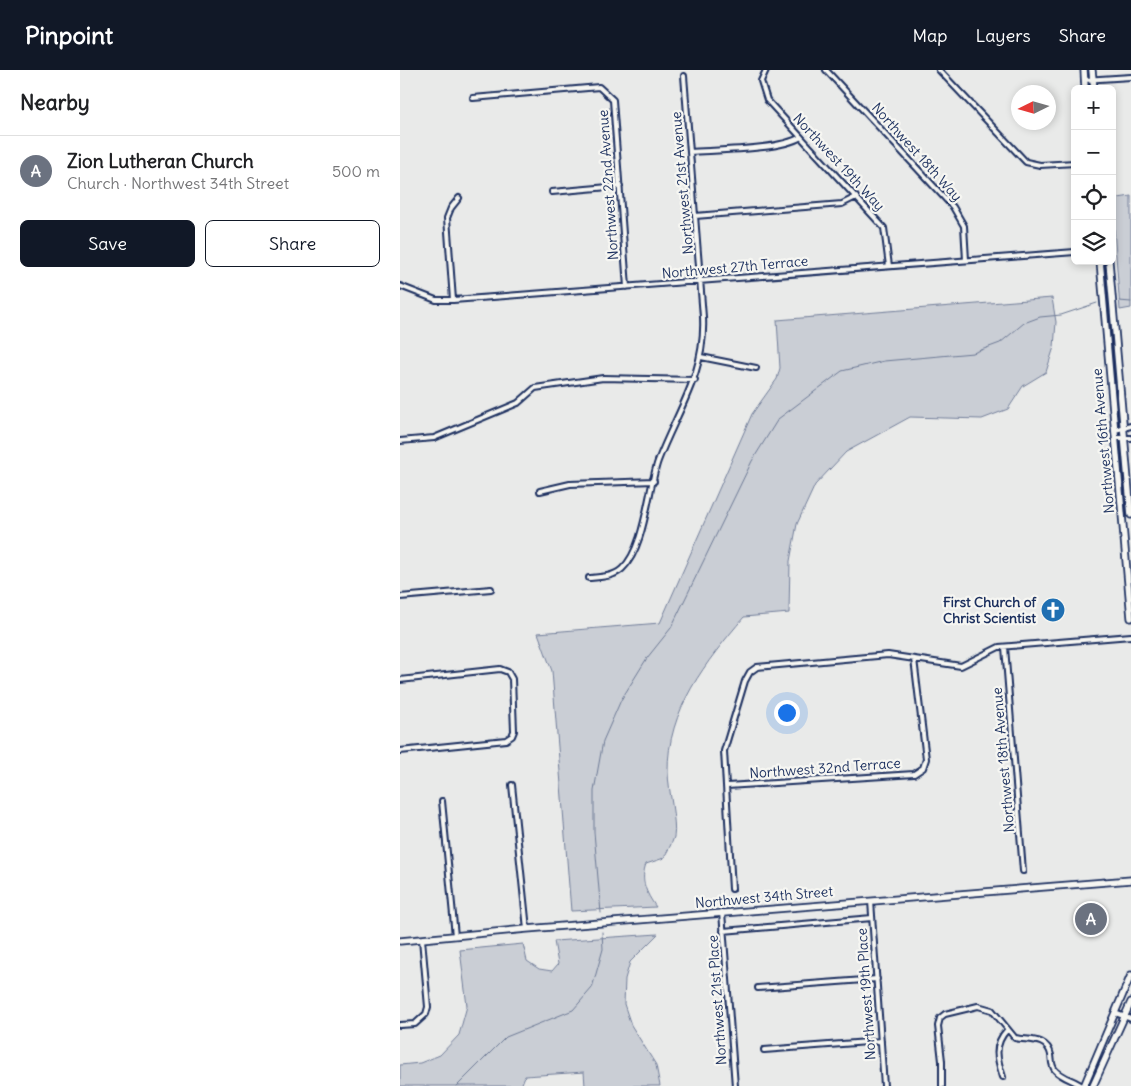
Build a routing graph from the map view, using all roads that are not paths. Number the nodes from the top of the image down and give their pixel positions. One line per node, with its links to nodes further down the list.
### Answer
1 (766, 70): 13 (street, Northwest 19th Way)
2 (826, 70): 22 (street, Northwest 18th Way)
3 (938, 70): 15 (street)
4 (1084, 70): 8 (main road)
5 (1092, 70): 9 (main road)
6 (684, 76): 14 (street, Northwest 21st Avenue)
7 (1131, 77): 9 (street)
8 (1084, 80): 9 (street); 10 (main road)
9 (1093, 80): 11 (main road)
10 (1085, 85)
11 (1094, 85)
12 (473, 98): 16 (street, Northwest 22nd Avenue)
13 (801, 137): 14 (street); 18 (street, Northwest 19th Way)
14 (690, 152): 20 (street, Northwest 21st Avenue)
15 (1071, 163)
16 (620, 186): 17 (street); 28 (street, Northwest 22nd Avenue)
17 (552, 192)
18 (856, 197): 20 (street); 25 (street, Northwest 19th Way)
19 (459, 198): 29 (street)
20 (696, 216): 26 (street, Northwest 21st Avenue)
21 (1071, 252): 22 (street, Northwest 27th Terrace)
22 (966, 260): 25 (street, Northwest 27th Terrace)
23 (1100, 265): 31 (main road, Northwest 16th Avenue)
24 (1109, 265): 30 (main road, Northwest 16th Avenue)
25 (889, 266): 26 (street, Northwest 27th Terrace)
26 (701, 281): 28 (street, Northwest 27th Terrace); 32 (street, Northwest 21st Avenue)
27 (400, 286): 29 (street, Northwest 27th Terrace)
28 (627, 287): 29 (street, Northwest 27th Terrace)
29 (453, 300)
30 (1116, 340): 31 (main road); 36 (main road, Northwest 16th Avenue)
31 (1107, 341): 37 (main road, Northwest 16th Avenue)
32 (701, 357): 33 (street); 34 (street, Northwest 21st Avenue)
33 (756, 368)
34 (695, 380): 40 (street); 41 (street, Northwest 21st Avenue)
35 (1131, 426): 36 (street)
36 (1124, 427): 37 (street); 38 (main road, Northwest 16th Avenue)
37 (1114, 430): 39 (main road, Northwest 16th Avenue)
38 (1128, 437): 39 (street); 43 (main road, Northwest 16th Avenue)
39 (1115, 438): 45 (main road, Northwest 16th Avenue)
40 (400, 441)
41 (654, 481): 42 (street); 44 (street, Northwest 21st Avenue)
42 (540, 491)
43 (1131, 515)
44 (589, 578)
45 (1130, 587): 48 (main road, Northwest 16th Avenue)
46 (491, 589): 47 (street)
47 (400, 597)
48 (1131, 618)
49 (1131, 636): 50 (street)
50 (1006, 647): 51 (street); 57 (street, Northwest 18th Avenue)
51 (914, 659): 55 (street); 55 (street, Northwest 32nd Terrace)
52 (400, 680): 53 (street)
53 (400, 751)
54 (512, 785): 63 (street)
55 (727, 786): 59 (street)
56 (442, 801): 65 (street)
57 (1023, 871)
58 (1131, 880): 60 (main road, Northwest 34th Street)
59 (732, 889)
60 (871, 901): 61 (main road, Northwest 34th Street); 62 (street, Northwest 19th Place)
61 (722, 912): 63 (main road, Northwest 34th Street); 64 (street, Northwest 21st Place)
62 (872, 918): 64 (street); 69 (street, Northwest 19th Place)
63 (527, 929): 65 (main road, Northwest 34th Street)
64 (723, 931): 79 (street, Northwest 21st Place)
65 (455, 936): 66 (main road, Northwest 34th Street)
66 (422, 939): 67 (main road, Northwest 34th Street); 74 (street)
67 (400, 941)
68 (1131, 975): 72 (main road)
69 (877, 979): 70 (street); 76 (street, Northwest 19th Place)
70 (758, 988)
71 (1131, 1002): 73 (main road)
72 (1115, 1013): 73 (street); 82 (main road)
73 (1128, 1018): 83 (main road)
74 (400, 1025)
75 (1007, 1030): 78 (street); 81 (street); 82 (street)
76 (881, 1041): 77 (street); 80 (street, Northwest 19th Place)
77 (764, 1050)
78 (1003, 1077)
79 (735, 1086)
80 (884, 1086)
81 (942, 1086)
82 (1083, 1086)
83 (1093, 1086)

